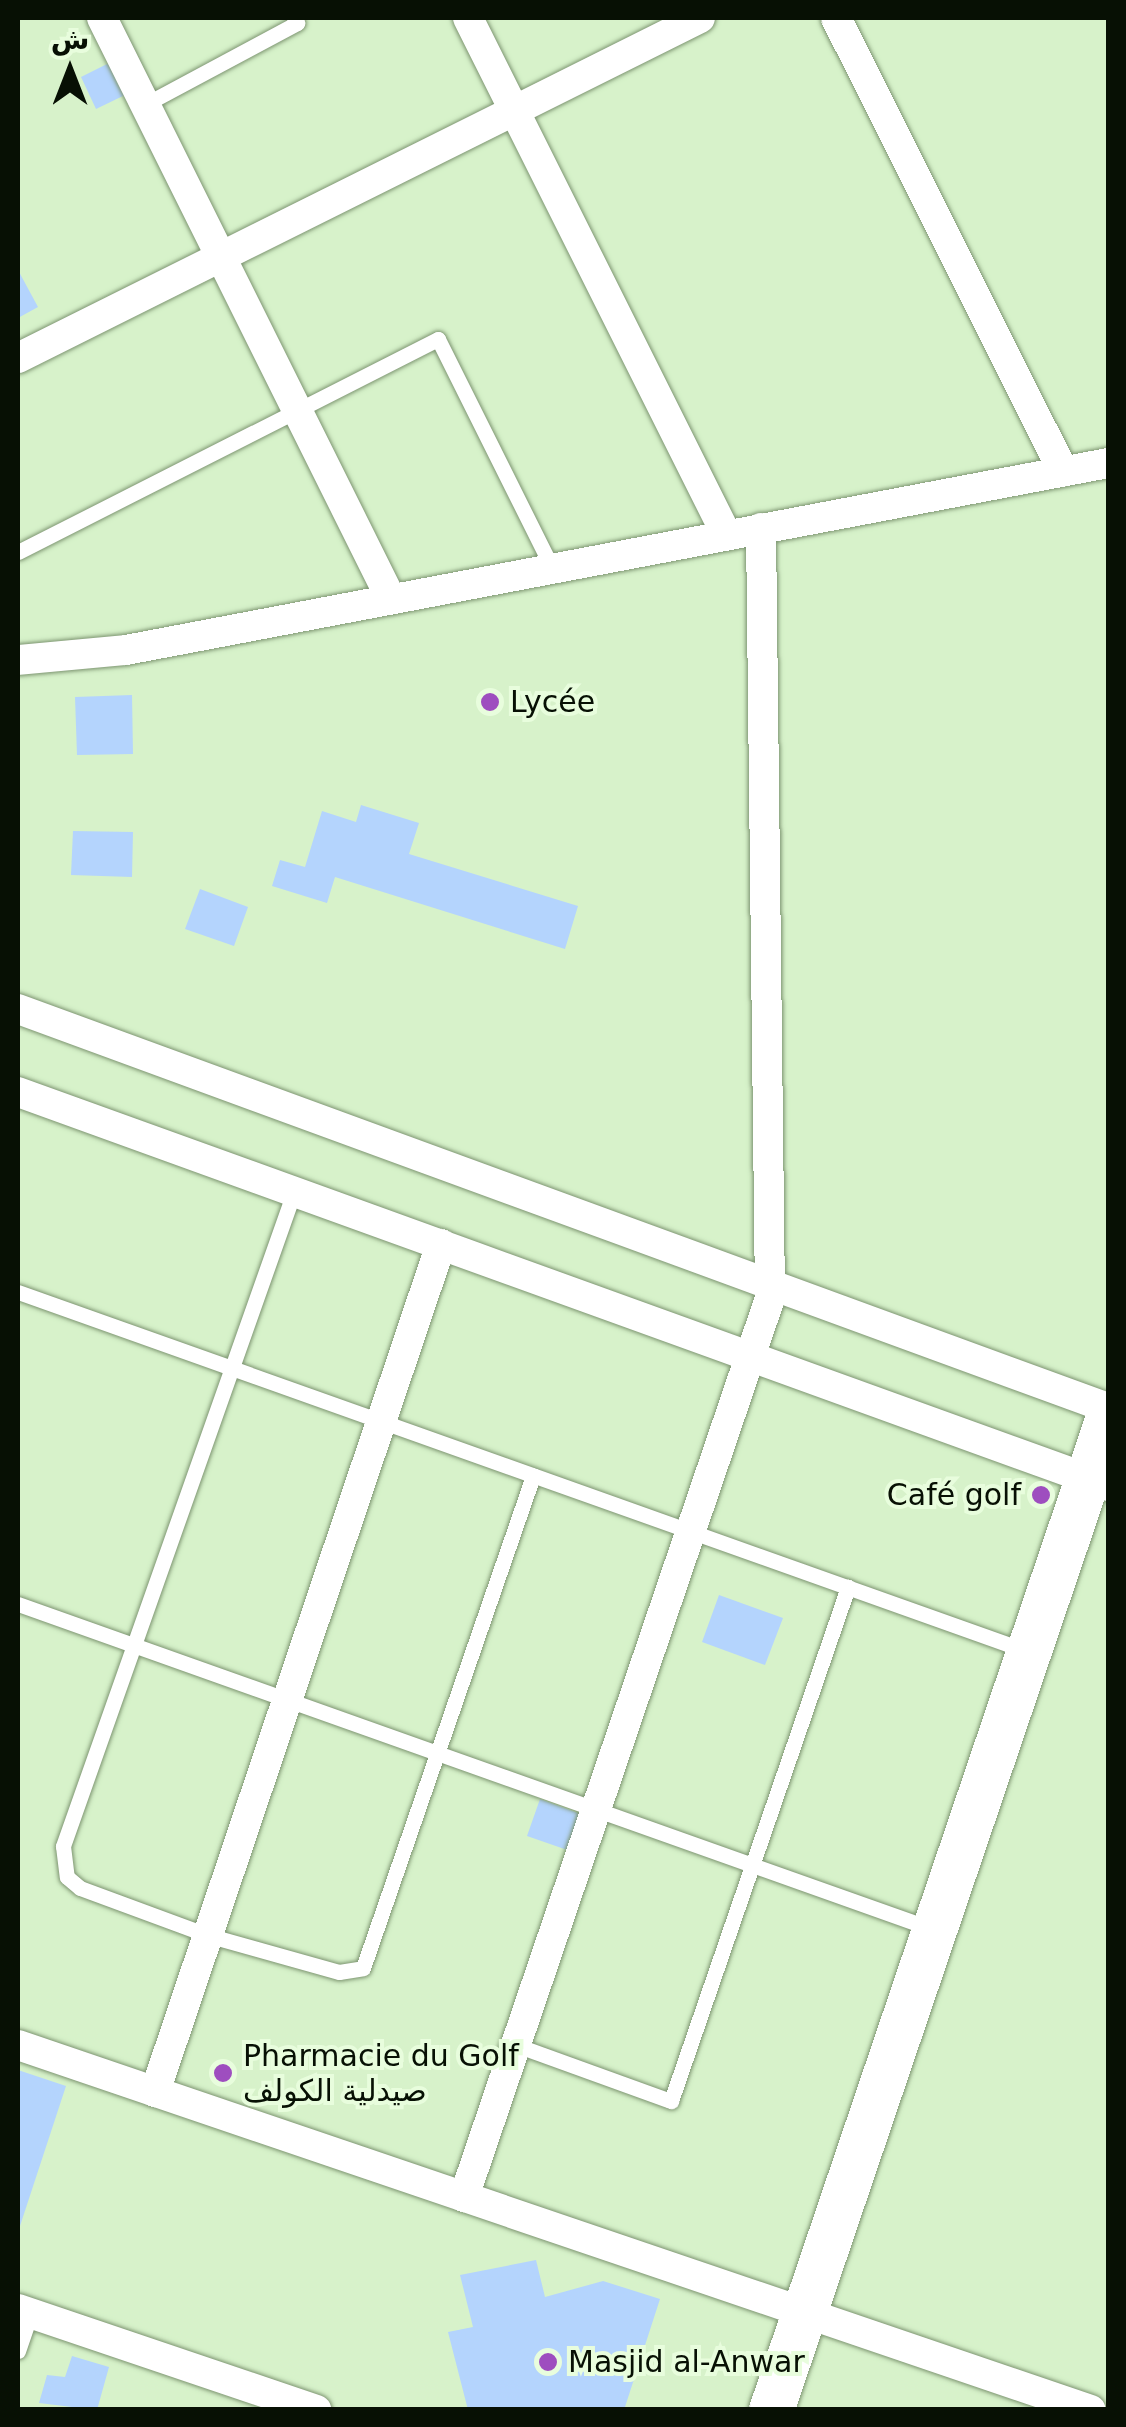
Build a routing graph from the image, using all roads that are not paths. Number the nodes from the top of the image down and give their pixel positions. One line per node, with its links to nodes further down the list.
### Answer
1 (102, 18): 6 (street)
2 (294, 18): 6 (lane)
3 (468, 18): 7 (street)
4 (700, 18): 7 (street)
5 (836, 18): 12 (street)
6 (144, 105): 8 (street)
7 (514, 109): 8 (street); 14 (street)
8 (220, 256): 9 (street); 10 (street)
9 (18, 358)
10 (298, 411): 15 (lane); 16 (lane); 17 (street)
11 (1108, 462): 12 (street)
12 (1063, 471): 13 (street)
13 (761, 528): 14 (street); 23 (street)
14 (726, 534): 16 (street)
15 (18, 552)
16 (552, 568): 17 (street)
17 (390, 599): 18 (street)
18 (18, 660)
19 (18, 1009): 23 (street)
20 (18, 1092): 21 (street)
21 (295, 1189): 22 (street); 26 (lane)
22 (441, 1244): 25 (street); 29 (street)
23 (771, 1280): 25 (street); 27 (street)
24 (18, 1292): 26 (lane)
25 (753, 1355): 31 (street); 32 (street)
26 (230, 1367): 29 (lane); 35 (lane)
27 (1108, 1408)
28 (1108, 1417): 31 (street)
29 (381, 1421): 30 (lane); 37 (street)
30 (534, 1476): 32 (lane); 38 (lane)
31 (1098, 1482): 36 (street)
32 (693, 1533): 33 (lane); 39 (street)
33 (848, 1586): 36 (lane); 40 (lane)
34 (18, 1604): 35 (lane)
35 (135, 1646): 37 (lane); 42 (lane)
36 (1032, 1653): 41 (street)
37 (289, 1702): 38 (lane); 42 (street)
38 (438, 1755): 39 (lane); 42 (lane)
39 (599, 1812): 40 (lane); 44 (street)
40 (752, 1865): 41 (lane); 44 (lane)
41 (938, 1930): 48 (street)
42 (207, 1936): 45 (street)
43 (18, 2044): 45 (street)
44 (516, 2045): 46 (street)
45 (155, 2092): 46 (street)
46 (464, 2196): 48 (street)
47 (24, 2311): 49 (lane); 50 (street)
48 (802, 2313): 51 (street); 52 (street)
49 (18, 2351)
50 (316, 2410)
51 (771, 2410)
52 (1091, 2410)

